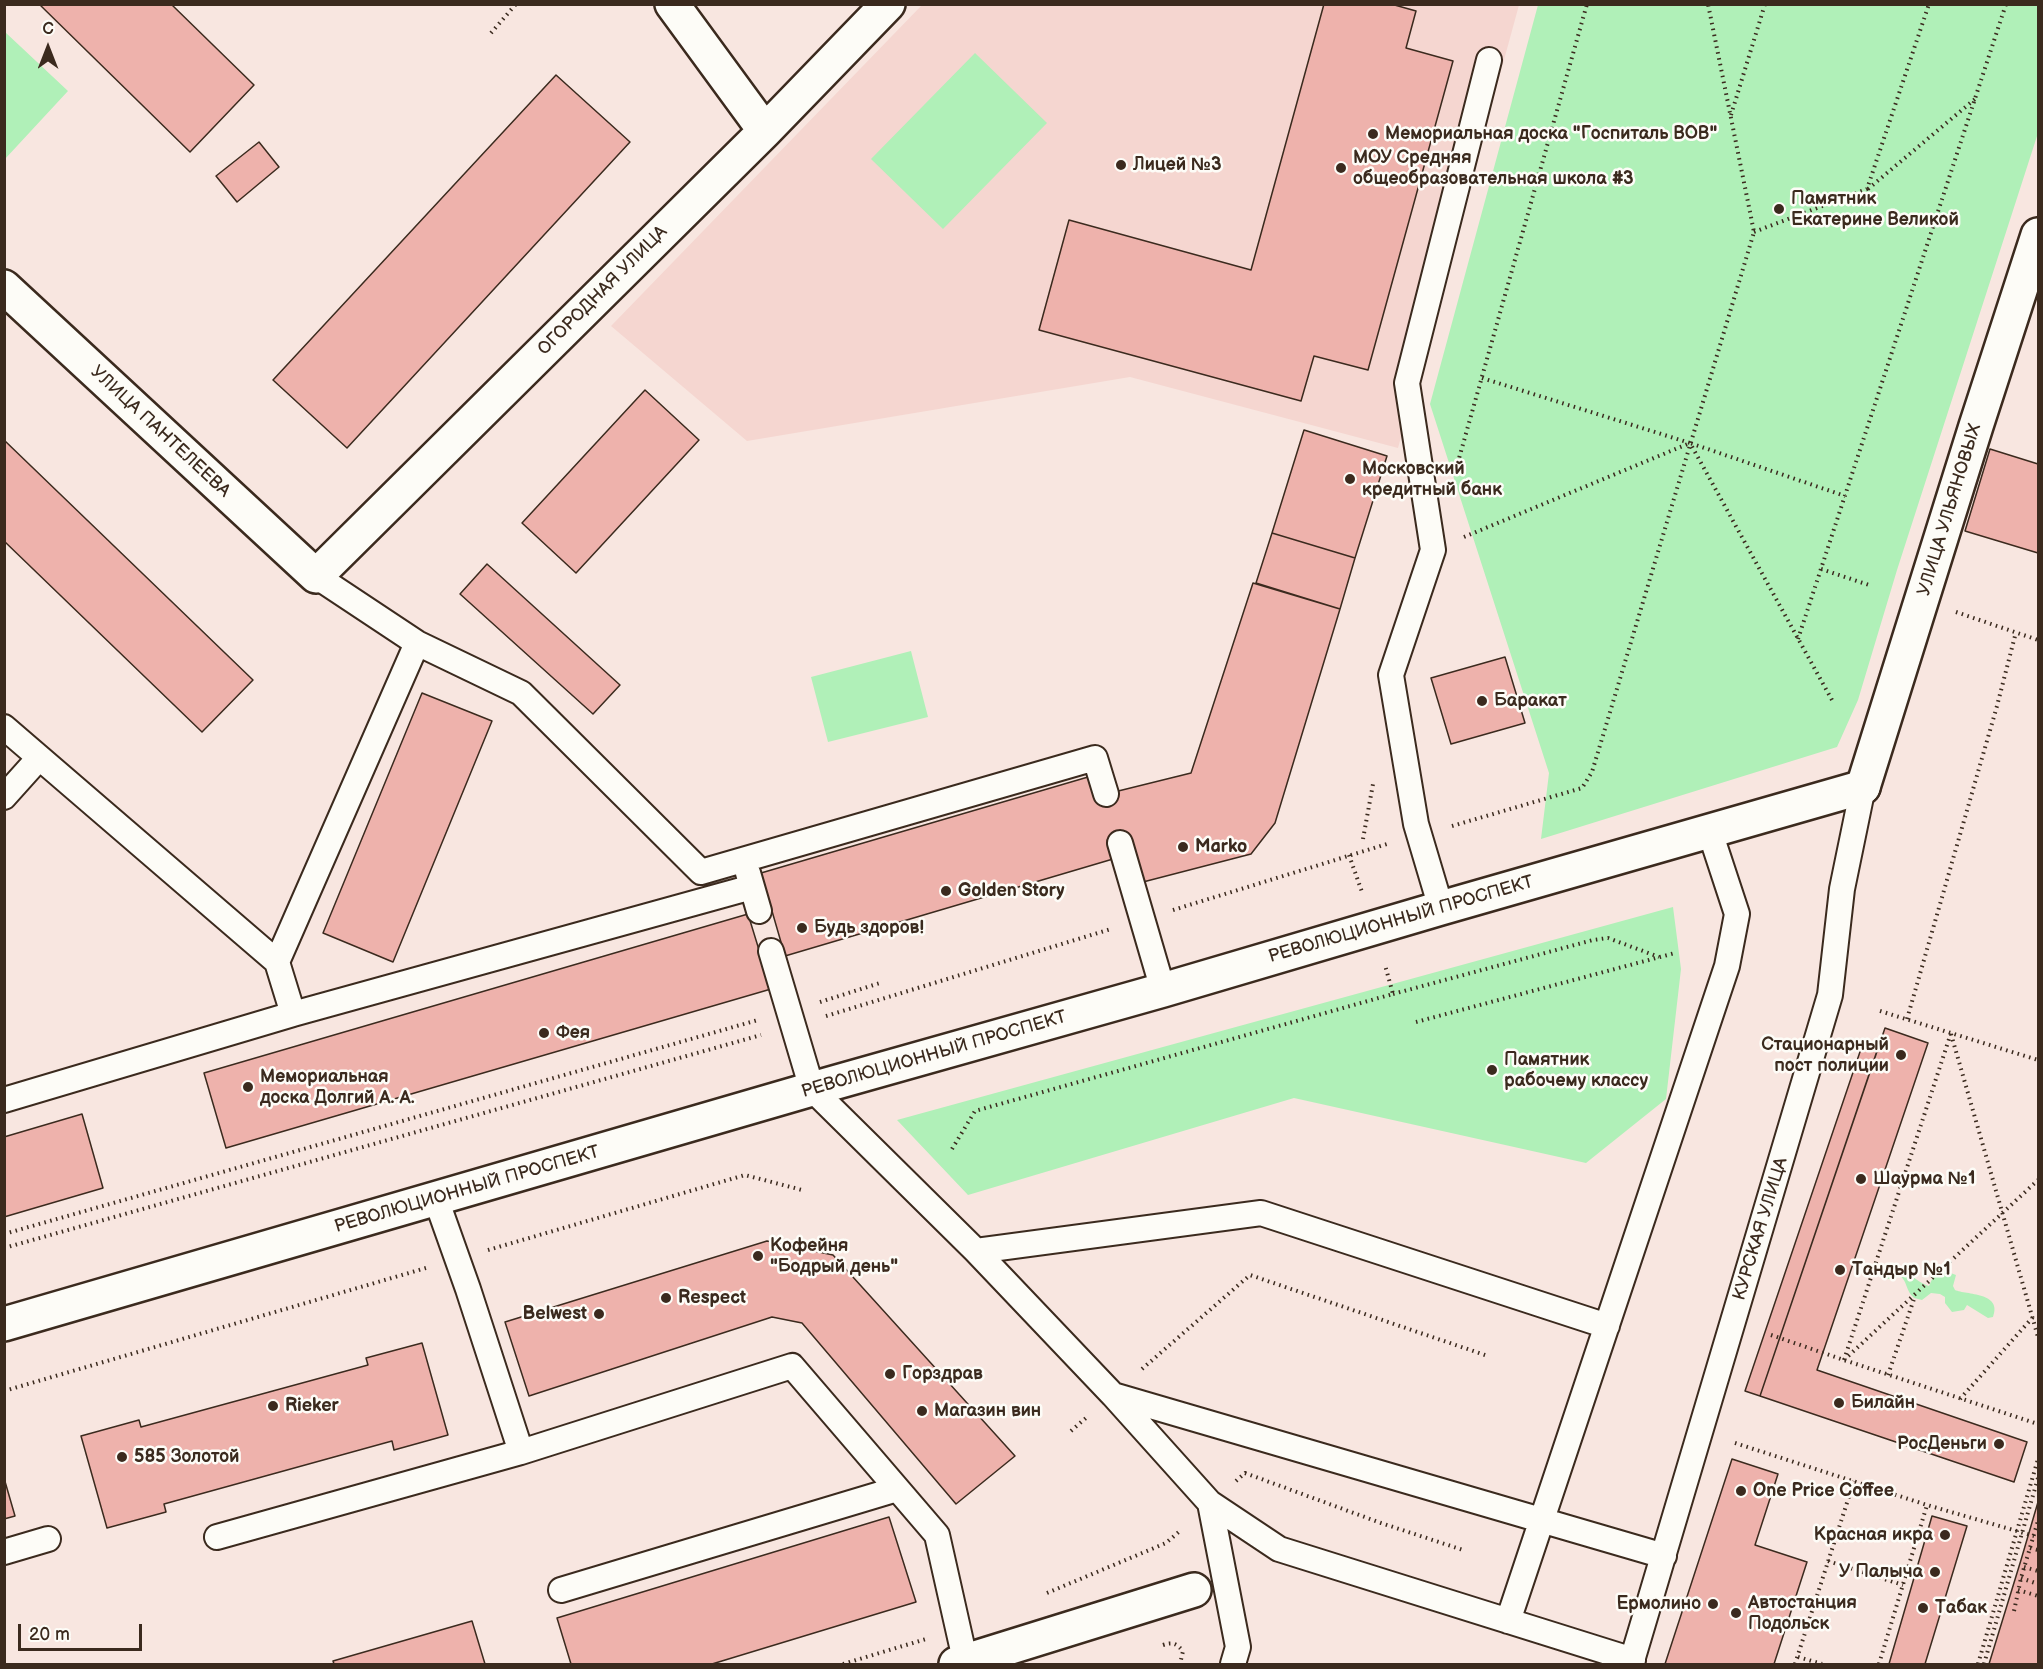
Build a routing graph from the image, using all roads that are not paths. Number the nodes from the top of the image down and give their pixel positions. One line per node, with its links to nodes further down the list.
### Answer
1 (672, 4): 4 (street)
2 (888, 4): 4 (street, ОГОРОДНАЯ УЛИЦА)
3 (1489, 60): 20 (lane)
4 (765, 131): 7 (street, ОГОРОДНАЯ УЛИЦА)
5 (2038, 235): 11 (street, УЛИЦА УЛЬЯНОВЫХ)
6 (4, 287): 7 (street, УЛИЦА ПАНТЕЛЕЕВА)
7 (316, 576): 8 (lane)
8 (417, 643): 17 (lane); 23 (lane)
9 (4, 727): 10 (lane)
10 (39, 758): 13 (lane); 23 (lane)
11 (1863, 787): 14 (street, РЕВОЛЮЦИОННЫЙ ПРОСПЕКТ); 40 (lane, КУРСКАЯ УЛИЦА)
12 (1106, 794): 16 (lane)
13 (4, 796)
14 (1710, 832): 20 (street, РЕВОЛЮЦИОННЫЙ ПРОСПЕКТ); 31 (lane)
15 (1120, 843): 24 (lane)
16 (744, 860): 17 (lane); 18 (lane)
17 (701, 872): 19 (lane)
18 (752, 887): 19 (lane); 21 (lane)
19 (710, 899): 25 (lane)
20 (1441, 908): 24 (street, РЕВОЛЮЦИОННЫЙ ПРОСПЕКТ)
21 (759, 911)
22 (771, 951): 26 (lane)
23 (277, 962): 25 (lane)
24 (1163, 990): 26 (street, РЕВОЛЮЦИОННЫЙ ПРОСПЕКТ)
25 (293, 1014): 27 (lane)
26 (812, 1089): 28 (street, РЕВОЛЮЦИОННЫЙ ПРОСПЕКТ); 29 (lane)
27 (4, 1100)
28 (436, 1199): 30 (street, РЕВОЛЮЦИОННЫЙ ПРОСПЕКТ); 33 (lane)
29 (976, 1251): 31 (lane); 32 (lane)
30 (4, 1324)
31 (1607, 1326): 36 (lane)
32 (1113, 1395): 35 (lane); 36 (lane)
33 (521, 1452): 34 (lane); 37 (lane)
34 (897, 1489): 41 (lane); 45 (lane)
35 (1210, 1503): 43 (lane); 46 (lane)
36 (1542, 1521): 40 (lane); 43 (lane)
37 (217, 1537)
38 (48, 1539): 39 (lane)
39 (4, 1552)
40 (1664, 1556): 44 (lane, КУРСКАЯ УЛИЦА)
41 (561, 1590)
42 (1194, 1590): 45 (street)
43 (1508, 1621): 44 (lane)
44 (1632, 1662)
45 (963, 1664)
46 (1233, 1665)

